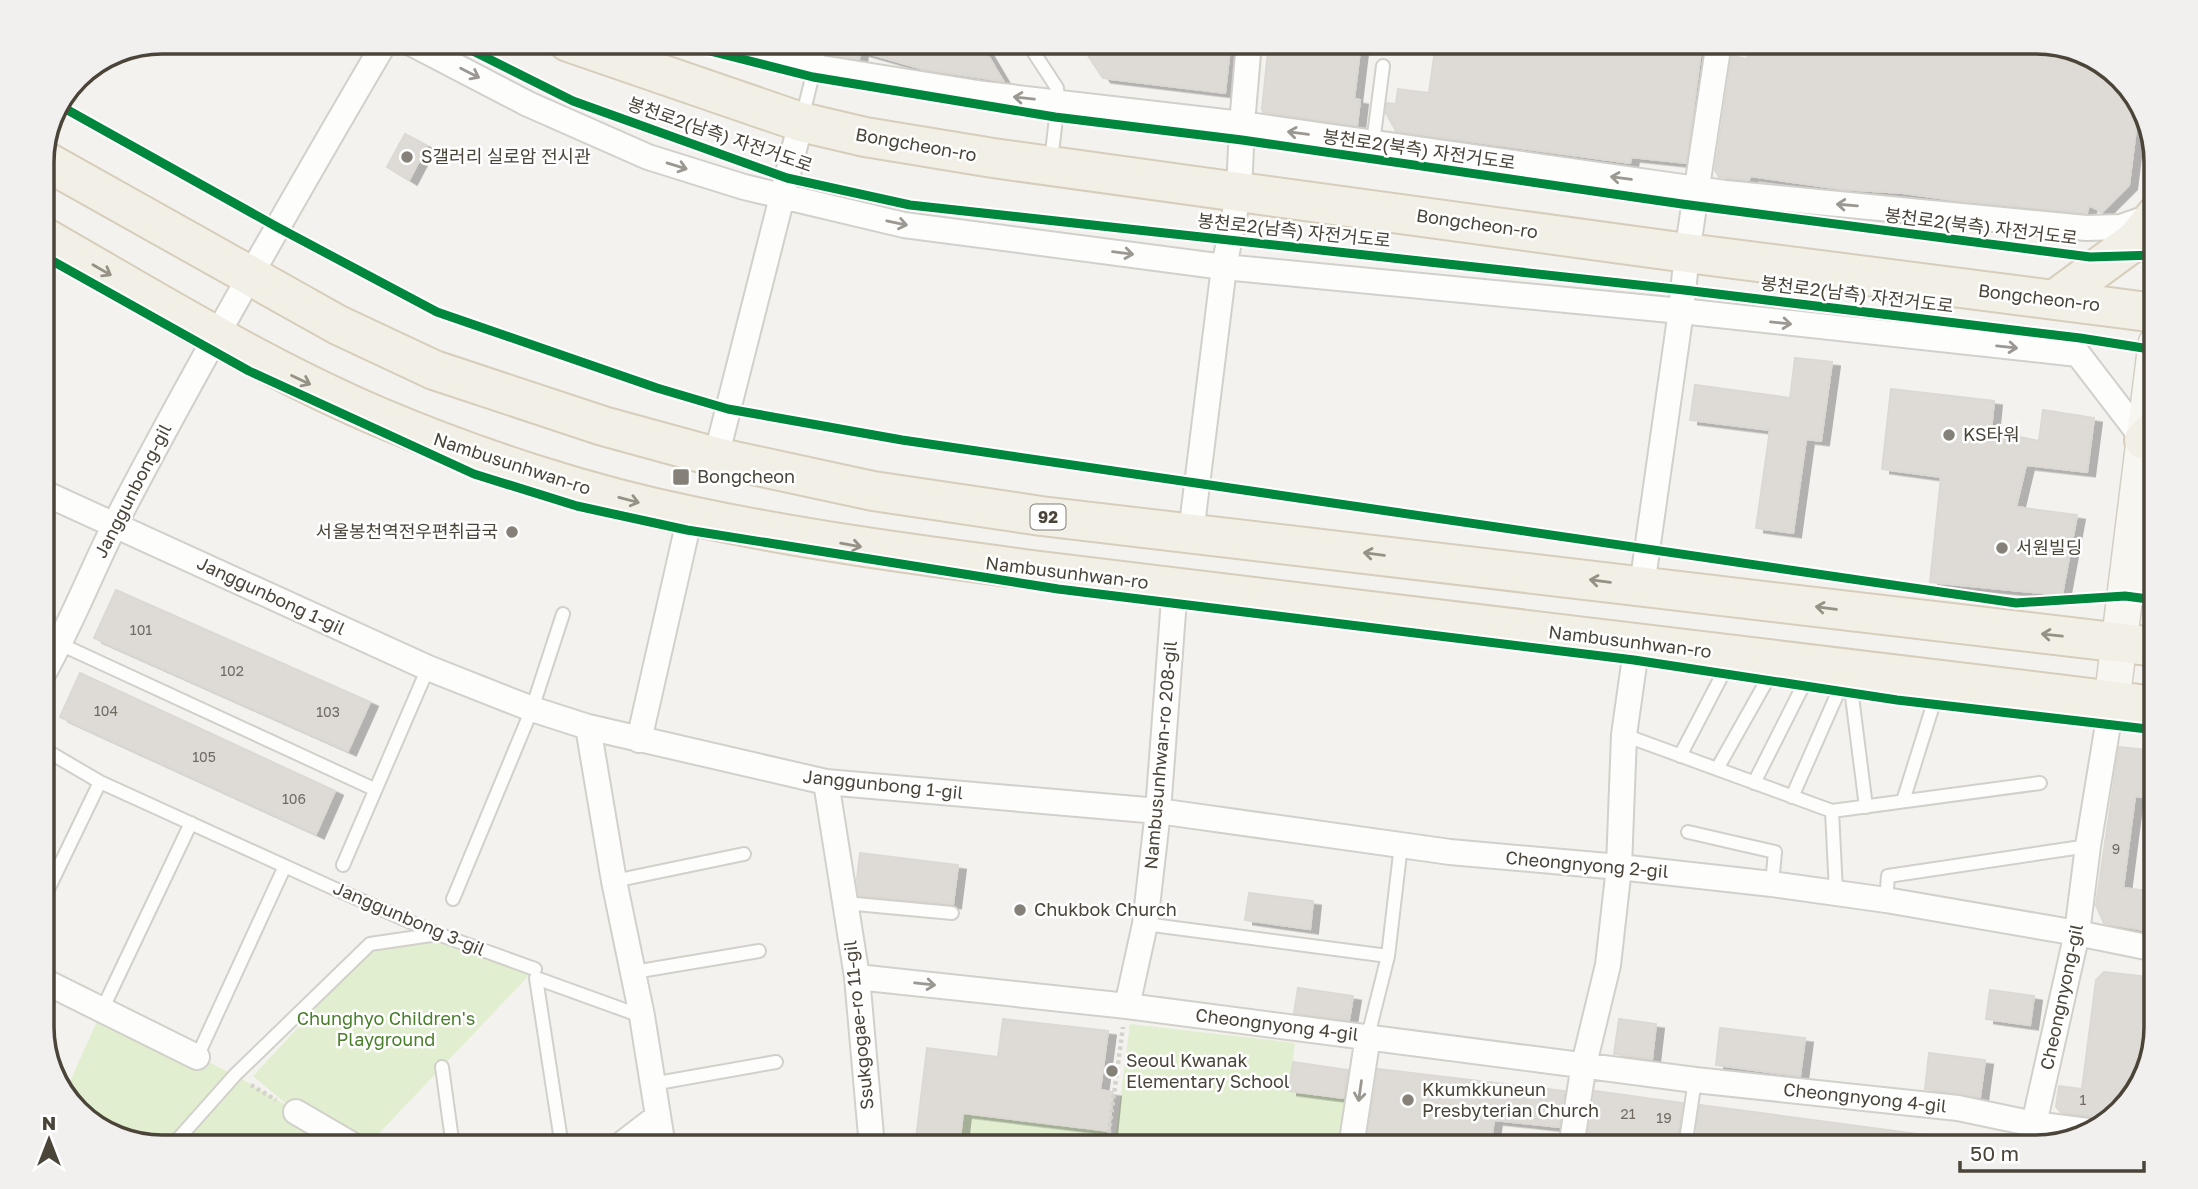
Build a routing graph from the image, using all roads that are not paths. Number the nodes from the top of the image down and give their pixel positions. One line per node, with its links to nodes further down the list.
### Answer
1 (378, 54): 25 (street)
2 (432, 54): 19 (street, one-way to 19)
3 (603, 54): 12 (main road, Bongcheon-ro)
4 (768, 54): 10 (street)
5 (818, 54): 10 (lane)
6 (1034, 54): 11 (lane)
7 (1248, 54): 13 (street)
8 (1717, 54): 17 (street)
9 (1383, 66): 14 (lane)
10 (815, 67): 11 (street, one-way to 10); 12 (lane)
11 (1057, 94): 13 (street); 15 (lane)
12 (801, 122): 15 (main road, Bongcheon-ro); 19 (street)
13 (1242, 124): 14 (street, one-way to 13); 18 (street)
14 (1373, 143): 17 (street, one-way to 14)
15 (1051, 165): 18 (main road, Bongcheon-ro)
16 (54, 166): 25 (main road, 92)
17 (1698, 189): 20 (street, one-way to 17); 23 (street)
18 (1239, 192): 23 (main road, Bongcheon-ro); 24 (street)
19 (782, 195): 24 (street, one-way to 24); 31 (street)
20 (2144, 220)
21 (2144, 230): 26 (main road)
22 (54, 242): 29 (main road, Nambusunhwan-ro, one-way to 29)
23 (1687, 253): 26 (main road, Bongcheon-ro); 27 (street)
24 (1224, 267): 27 (street); 35 (street)
25 (249, 275): 29 (street); 31 (main road, 92)
26 (2054, 300): 28 (main road, Bongcheon-ro)
27 (1681, 311): 30 (street, one-way to 30); 39 (street)
28 (2144, 311)
29 (223, 321): 33 (main road, Nambusunhwan-ro, one-way to 33); 34 (street, Janggunbong-gil)
30 (2144, 427)
31 (716, 457): 35 (main road, 92)
32 (54, 497): 34 (street, Janggunbong 1-gil)
33 (690, 516): 38 (main road, Nambusunhwan-ro, one-way to 38); 55 (street)
34 (114, 524): 43 (street, Janggunbong-gil); 48 (street, Janggunbong 1-gil)
35 (1191, 533): 37 (main road, 92)
36 (2144, 539): 44 (main road)
37 (1290, 545): 39 (main road, 92, one-way to 37); 40 (main road)
38 (1175, 586): 40 (main road, Nambusunhwan-ro); 67 (street, Nambusunhwan-ro 208-gil)
39 (1642, 586): 44 (main road, 92, one-way to 39)
40 (1279, 599): 42 (main road, Nambusunhwan-ro)
41 (563, 614): 52 (lane)
42 (1637, 643): 46 (main road, Nambusunhwan-ro); 54 (street)
43 (60, 644): 45 (street, Janggunbong-gil); 63 (lane)
44 (2138, 644): 50 (main road)
45 (54, 655)
46 (1733, 655): 47 (main road, Nambusunhwan-ro); 57 (lane, Nambusunhwan-ro)
47 (1813, 665): 49 (main road, Nambusunhwan-ro); 58 (lane); 61 (lane); 64 (lane); 66 (lane)
48 (428, 668): 52 (street, Janggunbong 1-gil); 63 (lane)
49 (1941, 680): 50 (main road, Nambusunhwan-ro); 65 (lane)
50 (2112, 700): 51 (main road, Nambusunhwan-ro); 72 (street, Cheongnyong-gil)
51 (2144, 704)
52 (532, 709): 53 (street, Janggunbong 1-gil); 81 (lane)
53 (588, 727): 55 (street, Janggunbong 1-gil); 78 (street)
54 (1623, 735): 57 (lane); 76 (street)
55 (639, 740): 60 (street, Janggunbong 1-gil)
56 (54, 755): 59 (lane, Janggunbong 3-gil)
57 (1680, 756): 58 (lane)
58 (1717, 769): 61 (lane)
59 (100, 782): 69 (lane, Janggunbong 3-gil); 77 (lane)
60 (826, 782): 67 (street, Janggunbong 1-gil); 83 (street, Ssukgogae-ro 11-gil)
61 (1754, 783): 64 (lane)
62 (2040, 783): 65 (lane)
63 (374, 789): 74 (lane)
64 (1792, 797): 68 (lane)
65 (1903, 801): 66 (lane)
66 (1866, 807): 68 (lane)
67 (1158, 811): 71 (street, Cheongnyong 2-gil); 85 (street, Nambusunhwan-ro 208-gil)
68 (1832, 811): 80 (lane)
69 (191, 823): 75 (lane, Janggunbong 3-gil); 96 (lane)
70 (1688, 832): 79 (lane)
71 (1401, 845): 76 (street, Cheongnyong 2-gil); 90 (lane)
72 (2088, 846): 82 (lane); 86 (street, Cheongnyong-gil)
73 (744, 854): 78 (lane)
74 (343, 865)
75 (285, 866): 87 (lane, Janggunbong 3-gil); 99 (lane)
76 (1619, 867): 79 (street, Cheongnyong 2-gil); 101 (street)
77 (54, 877)
78 (614, 881): 92 (street)
79 (1772, 884): 80 (street, Cheongnyong 2-gil)
80 (1836, 892): 82 (street, Cheongnyong 2-gil)
81 (453, 898)
82 (1886, 900): 86 (street, Cheongnyong 2-gil)
83 (845, 903): 84 (lane); 93 (street, Ssukgogae-ro 11-gil)
84 (952, 913)
85 (1145, 924): 90 (lane); 95 (street, Nambusunhwan-ro 208-gil)
86 (2077, 933): 88 (street, Cheongnyong 2-gil); 118 (street, Cheongnyong-gil)
87 (438, 934): 91 (lane, Janggunbong 3-gil); 107 (lane)
88 (2144, 947)
89 (759, 951): 92 (lane)
90 (1388, 956): 98 (lane)
91 (535, 969)
92 (634, 972): 97 (street)
93 (857, 976): 95 (street, Cheongnyong 4-gil, one-way to 95); 113 (street, Ssukgogae-ro 11-gil)
94 (54, 987): 96 (street)
95 (1127, 1006): 98 (street, Cheongnyong 4-gil)
96 (102, 1010): 99 (street)
97 (642, 1016): 104 (street); 110 (lane)
98 (1368, 1036): 101 (street, Cheongnyong 4-gil); 114 (street, one-way to 114)
99 (197, 1057)
100 (776, 1062): 104 (lane)
101 (1584, 1064): 103 (street, Cheongnyong 4-gil); 115 (street)
102 (442, 1067): 109 (lane)
103 (1695, 1080): 116 (lane); 117 (street, Cheongnyong 4-gil)
104 (652, 1084): 106 (street)
105 (296, 1112): 108 (street)
106 (657, 1117): 111 (street); 112 (street)
107 (182, 1135)
108 (335, 1135)
109 (451, 1135)
110 (560, 1135)
111 (634, 1135)
112 (661, 1135)
113 (871, 1135)
114 (1353, 1135)
115 (1573, 1135)
116 (1687, 1135)
117 (2029, 1135)
118 (2038, 1135)

